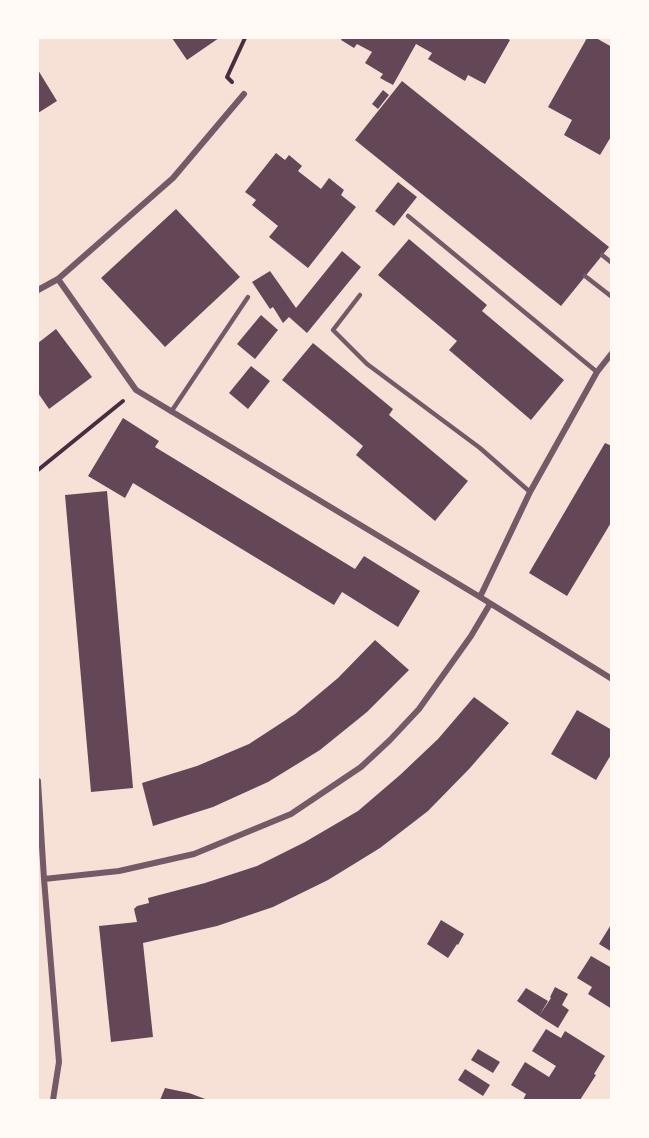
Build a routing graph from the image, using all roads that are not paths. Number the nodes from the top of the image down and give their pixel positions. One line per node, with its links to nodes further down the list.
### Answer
1 (244, 94): 6 (street)
2 (408, 216): 12 (lane)
3 (602, 255): 4 (lane)
4 (612, 263)
5 (585, 276): 10 (lane)
6 (58, 279): 7 (street); 13 (street)
7 (38, 290)
8 (360, 295): 14 (lane)
9 (248, 297): 13 (lane)
10 (612, 297)
11 (612, 353): 12 (street)
12 (597, 372): 14 (street)
13 (171, 412): 15 (street)
14 (530, 492): 15 (street)
15 (480, 597): 16 (street)
16 (490, 604): 17 (street); 19 (street)
17 (612, 679)
18 (38, 781): 19 (street)
19 (44, 879): 20 (street)
20 (53, 1101)

